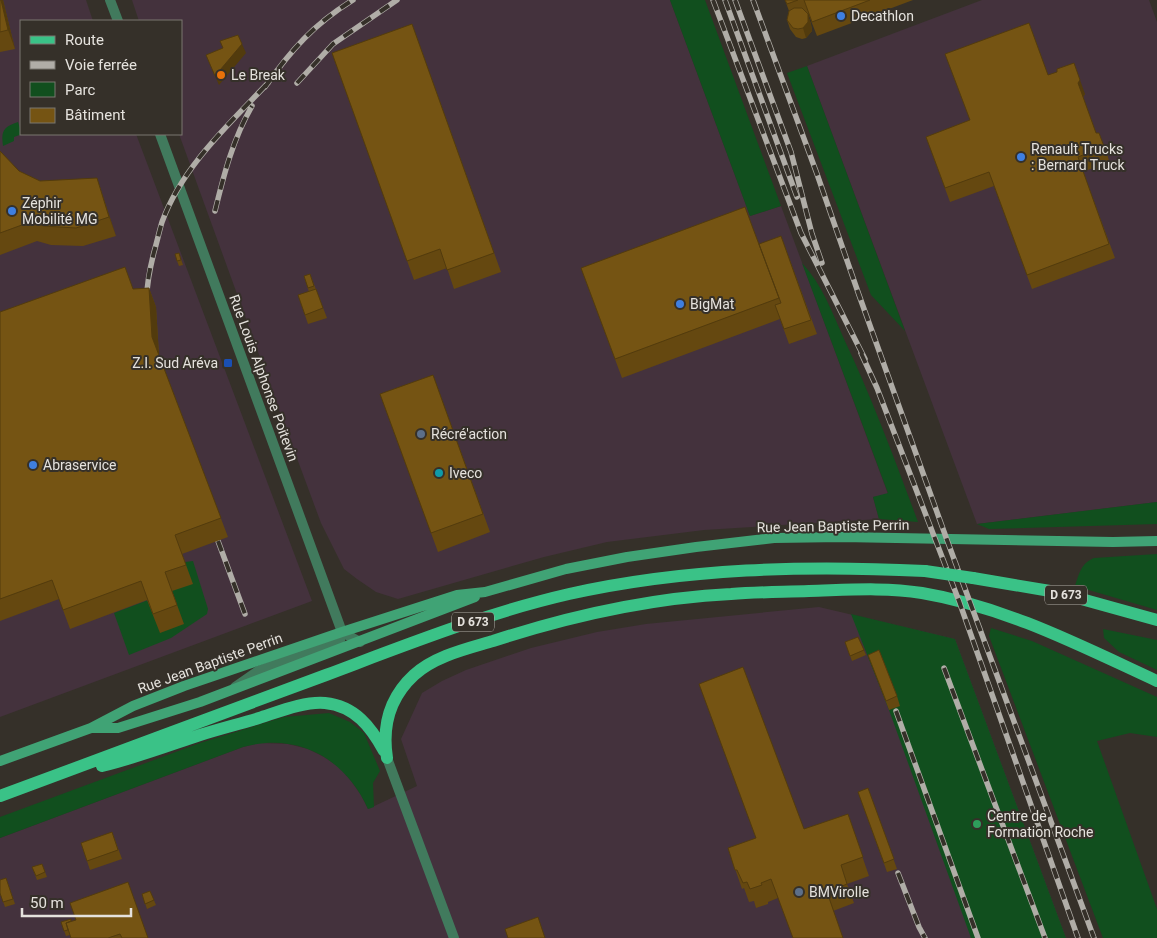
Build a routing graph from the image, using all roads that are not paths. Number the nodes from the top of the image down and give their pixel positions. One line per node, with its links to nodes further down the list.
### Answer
1 (110, 0): 2 (street)
2 (118, 20)
3 (160, 135): 7 (street, Rue Louis Alphonse Poitevin)
4 (1157, 541): 5 (main road, Rue Jean Baptiste Perrin)
5 (485, 592): 7 (main road, Rue Jean Baptiste Perrin); 8 (main road, Rue Jean Baptiste Perrin)
6 (1157, 620): 14 (main road, D 673, bridge)
7 (342, 632): 8 (street); 10 (street, Rue Jean Baptiste Perrin); 11 (main road, Rue Jean Baptiste Perrin)
8 (360, 642): 10 (main road, Rue Jean Baptiste Perrin)
9 (1157, 681): 12 (main road)
10 (227, 692): 11 (main road, Rue Jean Baptiste Perrin)
11 (91, 728): 13 (main road, Rue Jean Baptiste Perrin)
12 (387, 758): 14 (main road); 16 (street)
13 (0, 761)
14 (43, 780): 15 (main road, D 673)
15 (0, 796)
16 (454, 938)

